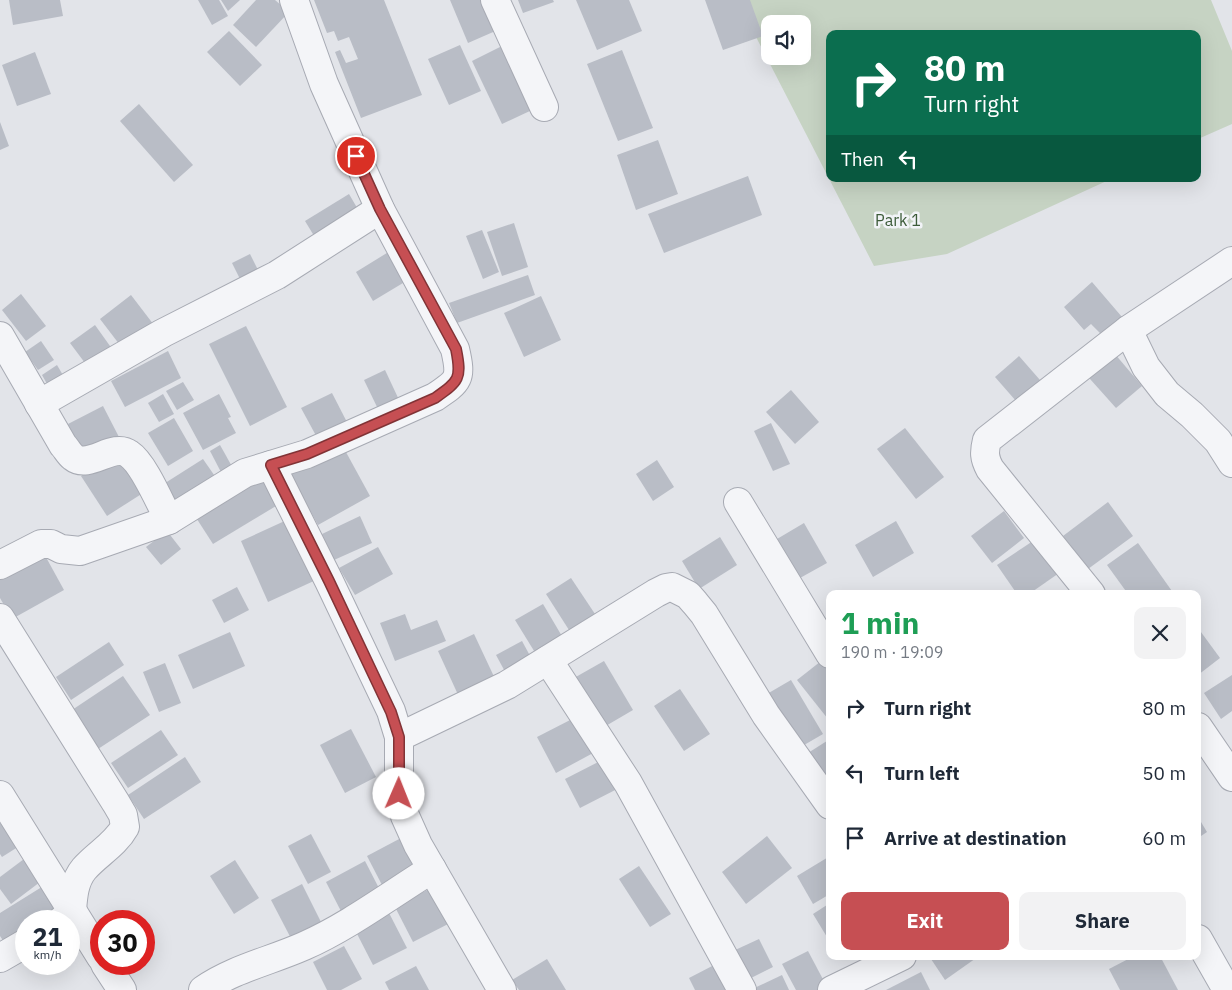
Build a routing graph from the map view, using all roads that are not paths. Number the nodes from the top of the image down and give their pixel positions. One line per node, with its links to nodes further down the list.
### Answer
1 (294, 0): 4 (street)
2 (495, 0): 3 (street)
3 (544, 107)
4 (380, 209): 8 (street); 10 (street)
5 (1232, 261): 6 (street)
6 (1128, 330): 9 (street); 14 (street)
7 (0, 336): 8 (street)
8 (39, 404): 12 (street)
9 (1232, 463)
10 (271, 465): 12 (street); 19 (street)
11 (738, 502): 16 (street)
12 (169, 520): 13 (street)
13 (0, 565)
14 (1088, 590)
15 (0, 618): 25 (street)
16 (826, 647)
17 (548, 660): 19 (street); 22 (street); 36 (street)
18 (1201, 731): 20 (street)
19 (399, 737): 23 (street)
20 (1232, 776)
21 (0, 795): 24 (street)
22 (826, 799)
23 (432, 869): 33 (street); 35 (street)
24 (64, 910)
25 (69, 910)
26 (80, 932): 27 (street)
27 (90, 944)
28 (1201, 944): 38 (street)
29 (15, 950): 30 (street)
30 (0, 958)
31 (894, 960): 37 (street)
32 (112, 975): 34 (street)
33 (496, 988)
34 (122, 990)
35 (202, 990)
36 (742, 990)
37 (832, 990)
38 (1227, 990)

